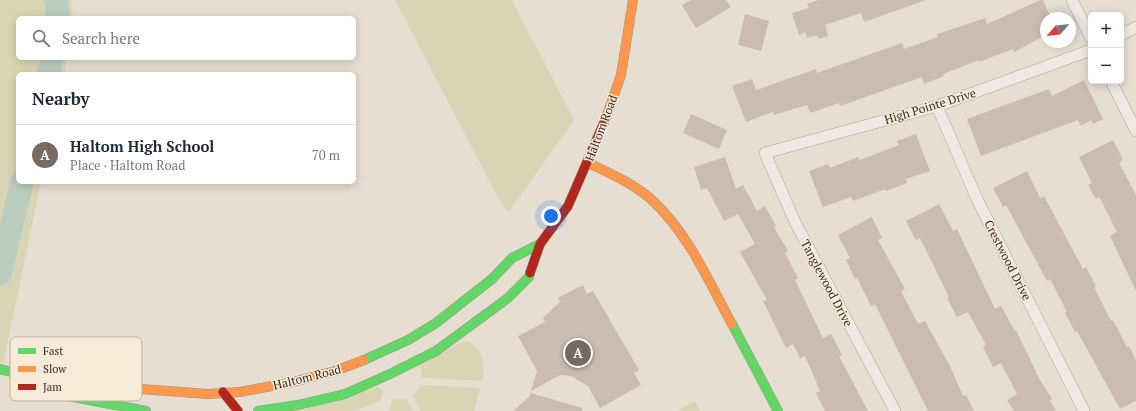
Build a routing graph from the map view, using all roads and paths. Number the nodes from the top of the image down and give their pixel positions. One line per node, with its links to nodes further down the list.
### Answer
1 (633, 0): 11 (main road, Haltom Road)
2 (1072, 0): 4 (street)
3 (1136, 27): 5 (street)
4 (1088, 32)
5 (1124, 33)
6 (1088, 51): 8 (street, High Pointe Drive)
7 (1112, 84): 9 (street)
8 (937, 106): 10 (street, High Pointe Drive); 26 (street, Crestwood Drive)
9 (1136, 131)
10 (765, 153): 25 (street, Tanglewood Drive)
11 (588, 163): 12 (main road, Haltom Road); 24 (main road)
12 (540, 244): 13 (main road, Haltom Road); 14 (main road, Haltom Road)
13 (462, 302): 14 (main road); 19 (main road, Haltom Road)
14 (475, 323): 23 (main road, Haltom Road)
15 (0, 369): 16 (main road, Haltom Road)
16 (10, 372)
17 (142, 389): 18 (main road, Haltom Road)
18 (223, 392): 19 (main road, Haltom Road); 22 (main road)
19 (240, 392): 22 (main road)
20 (94, 401): 21 (main road, Haltom Road)
21 (146, 411)
22 (239, 411)
23 (258, 411)
24 (778, 411)
25 (895, 411)
26 (1084, 411)

